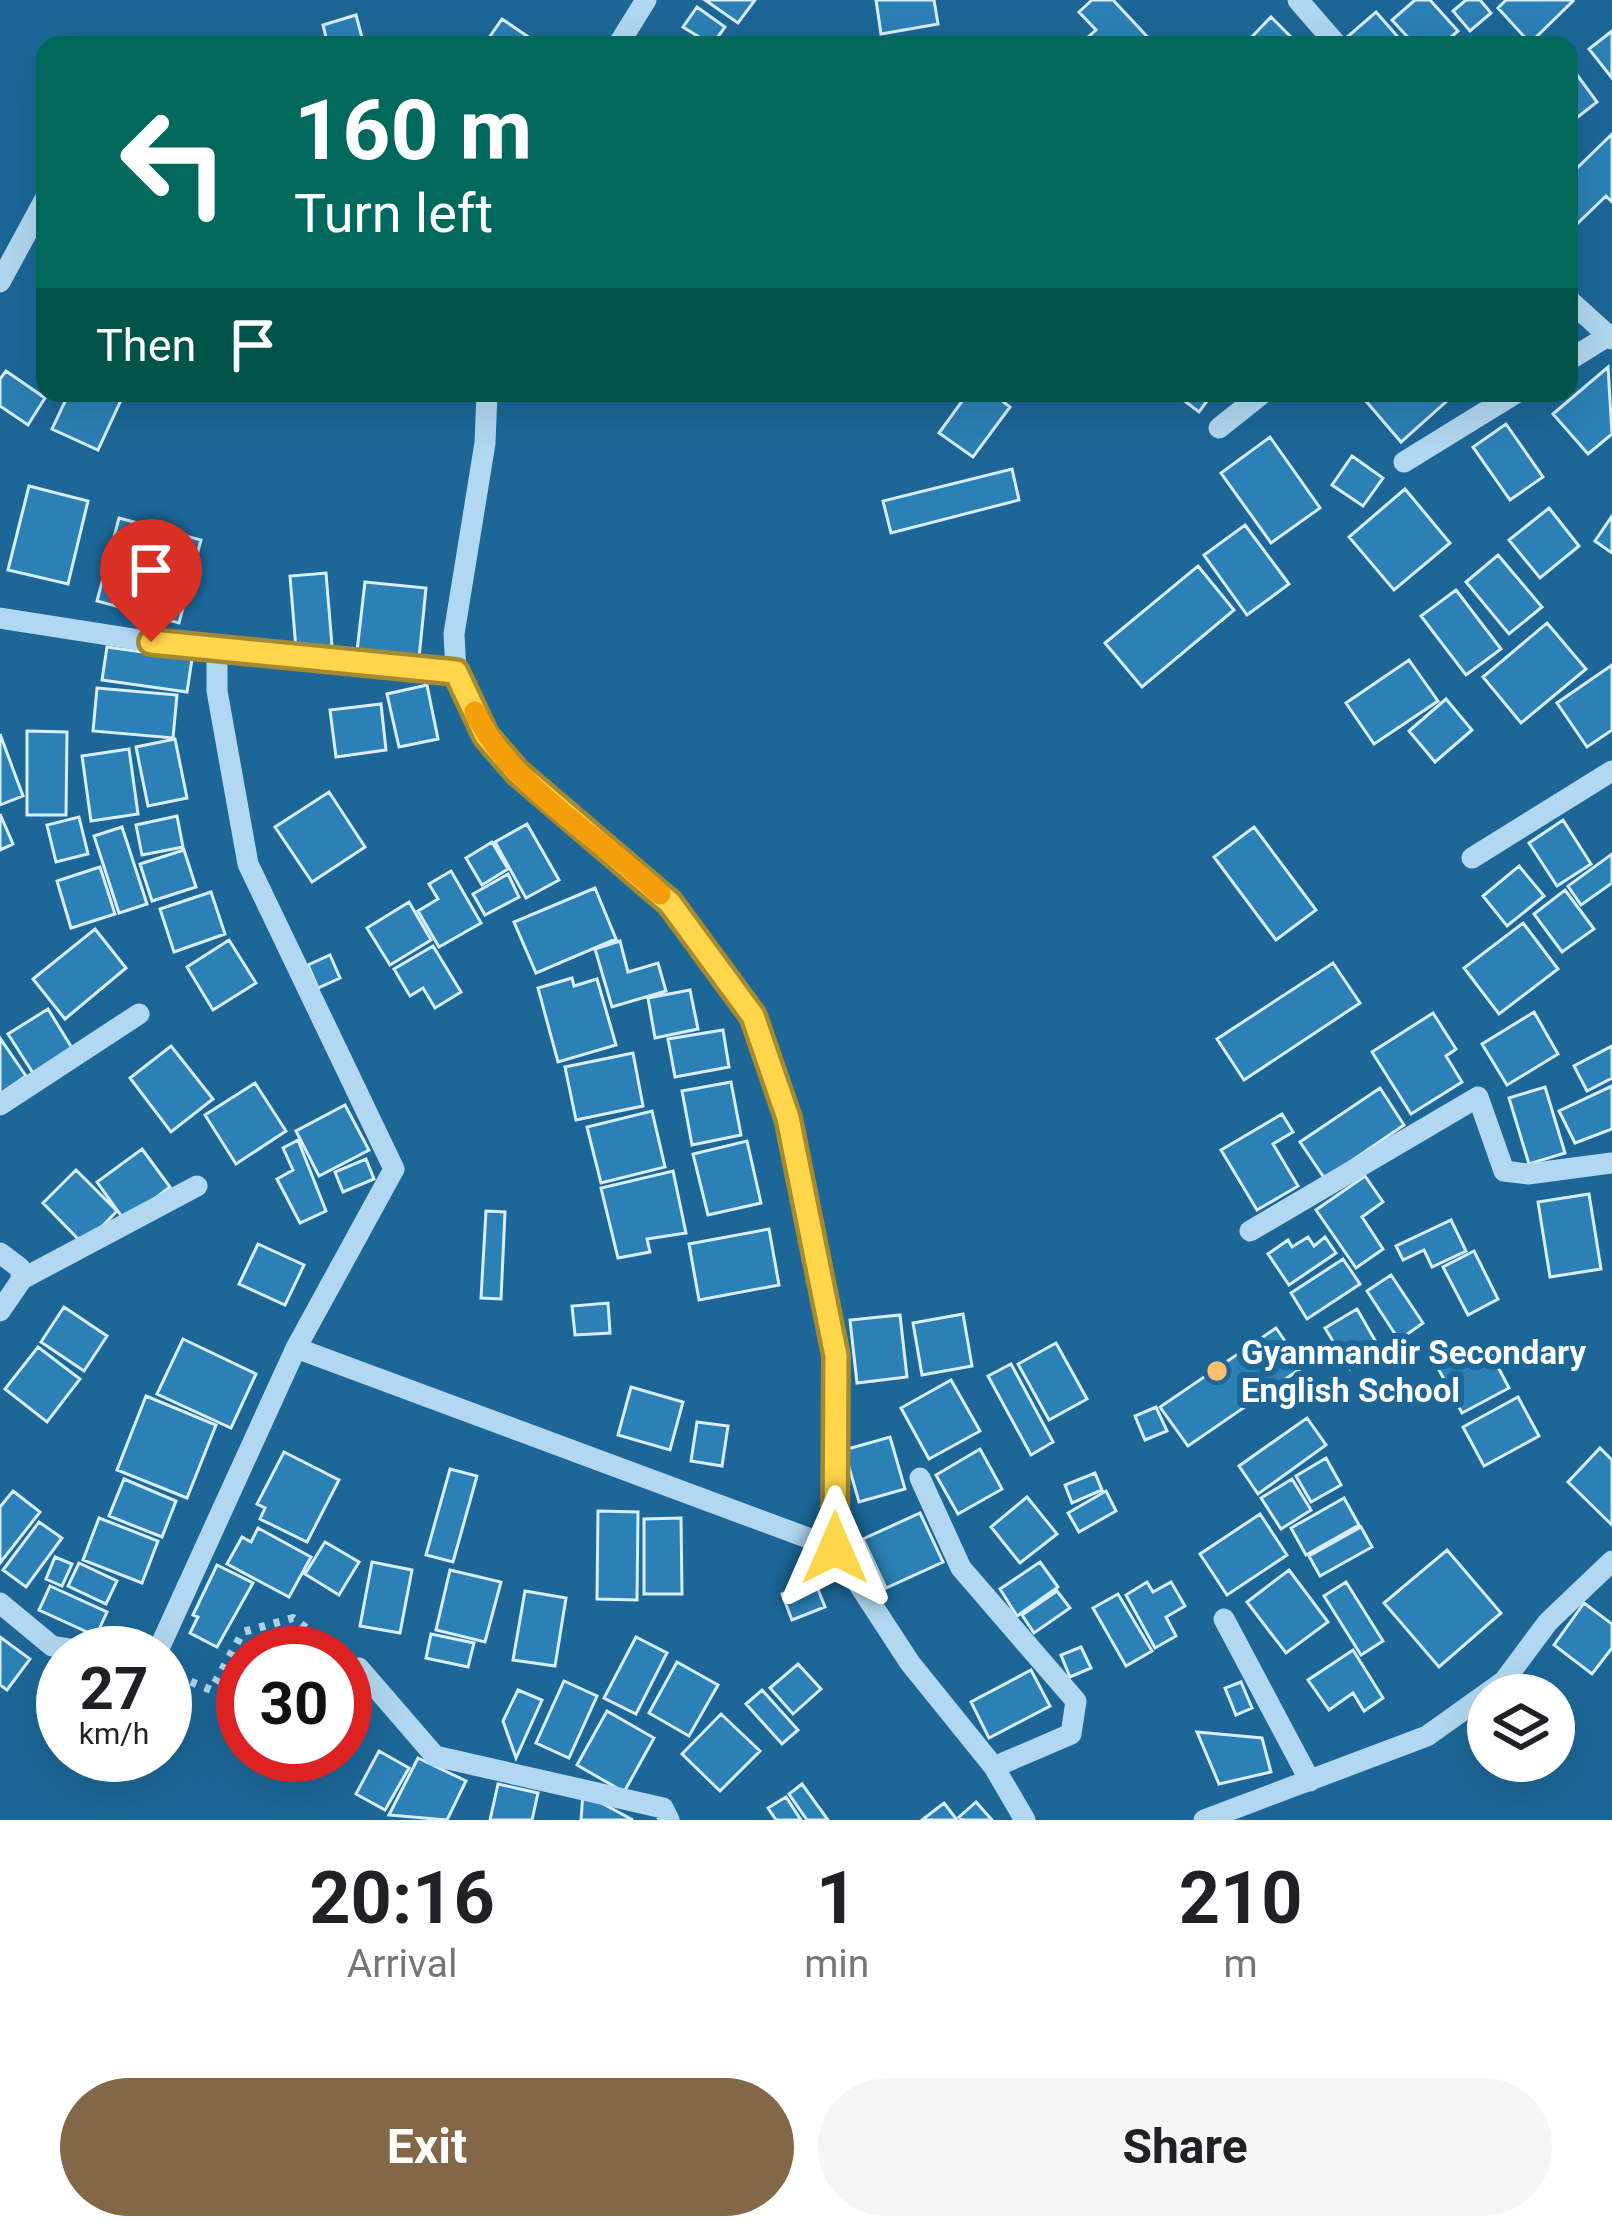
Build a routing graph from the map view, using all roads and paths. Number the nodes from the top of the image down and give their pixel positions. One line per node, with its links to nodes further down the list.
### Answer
1 (646, 0): 3 (street)
2 (1298, 0): 4 (street)
3 (624, 36)
4 (1329, 36)
5 (36, 216): 6 (street)
6 (0, 282)
7 (1578, 308): 8 (street)
8 (1610, 338): 9 (street)
9 (1578, 355)
10 (486, 402): 17 (street)
11 (1252, 402): 13 (street)
12 (1501, 402): 14 (street)
13 (1219, 428)
14 (1404, 462)
15 (0, 618): 16 (street)
16 (218, 652): 17 (street); 28 (street)
17 (456, 672): 30 (street)
18 (1612, 770): 19 (street)
19 (1472, 858)
20 (139, 1015): 21 (street)
21 (0, 1105)
22 (1612, 1163): 24 (street)
23 (197, 1186): 26 (street)
24 (1250, 1231)
25 (0, 1253): 26 (street)
26 (22, 1279): 27 (street)
27 (0, 1311)
28 (296, 1348): 30 (street); 34 (street)
29 (920, 1478): 41 (street)
30 (835, 1548): 41 (street)
31 (1612, 1561): 42 (street)
32 (0, 1603): 37 (street)
33 (1224, 1619): 42 (street)
34 (169, 1626)
35 (262, 1626): 36 (path)
36 (304, 1626)
37 (36, 1633)
38 (216, 1681): 39 (path)
39 (192, 1682)
40 (372, 1683): 44 (street)
41 (994, 1767): 45 (street)
42 (1310, 1781): 43 (street)
43 (1230, 1815): 46 (street)
44 (669, 1820)
45 (1025, 1820)
46 (1204, 1820)

